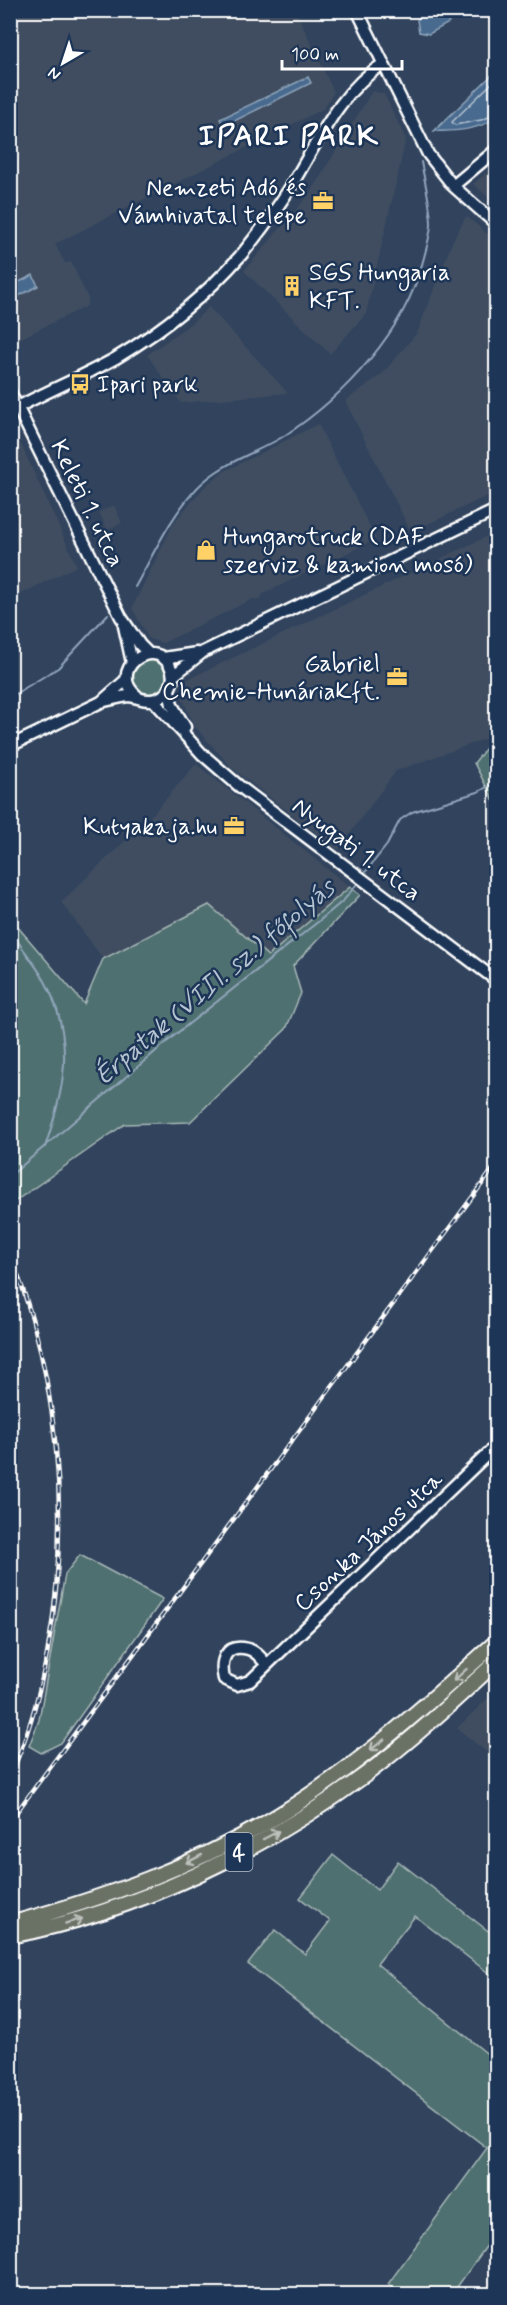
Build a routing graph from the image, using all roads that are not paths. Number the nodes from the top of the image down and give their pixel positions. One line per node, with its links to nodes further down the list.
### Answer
1 (357, 10): 2 (street)
2 (383, 64): 4 (street); 7 (street)
3 (496, 150): 4 (street)
4 (453, 186): 5 (street)
5 (496, 224)
6 (10, 392): 7 (street, Keleti 1. utca)
7 (18, 407): 9 (street, Keleti 1. utca)
8 (496, 510): 10 (street)
9 (121, 617): 11 (street); 13 (street)
10 (203, 652): 12 (street); 14 (street)
11 (149, 654): 12 (street); 13 (street)
12 (163, 658): 14 (street)
13 (132, 663): 15 (street)
14 (173, 676): 16 (street)
15 (127, 679): 17 (street); 19 (street)
16 (169, 690): 18 (street); 21 (street, Nyugati 1. utca)
17 (137, 696): 18 (street); 19 (street)
18 (153, 700): 21 (street, Nyugati 1. utca)
19 (100, 702): 20 (street)
20 (10, 746)
21 (197, 748): 22 (street, Nyugati 1. utca)
22 (496, 980)
23 (496, 1446): 26 (street, Csonka János utca)
24 (496, 1642): 27 (main road, 4, one-way to 27)
25 (496, 1662): 27 (main road, 4, one-way to 25)
26 (267, 1665)
27 (13, 1932)

